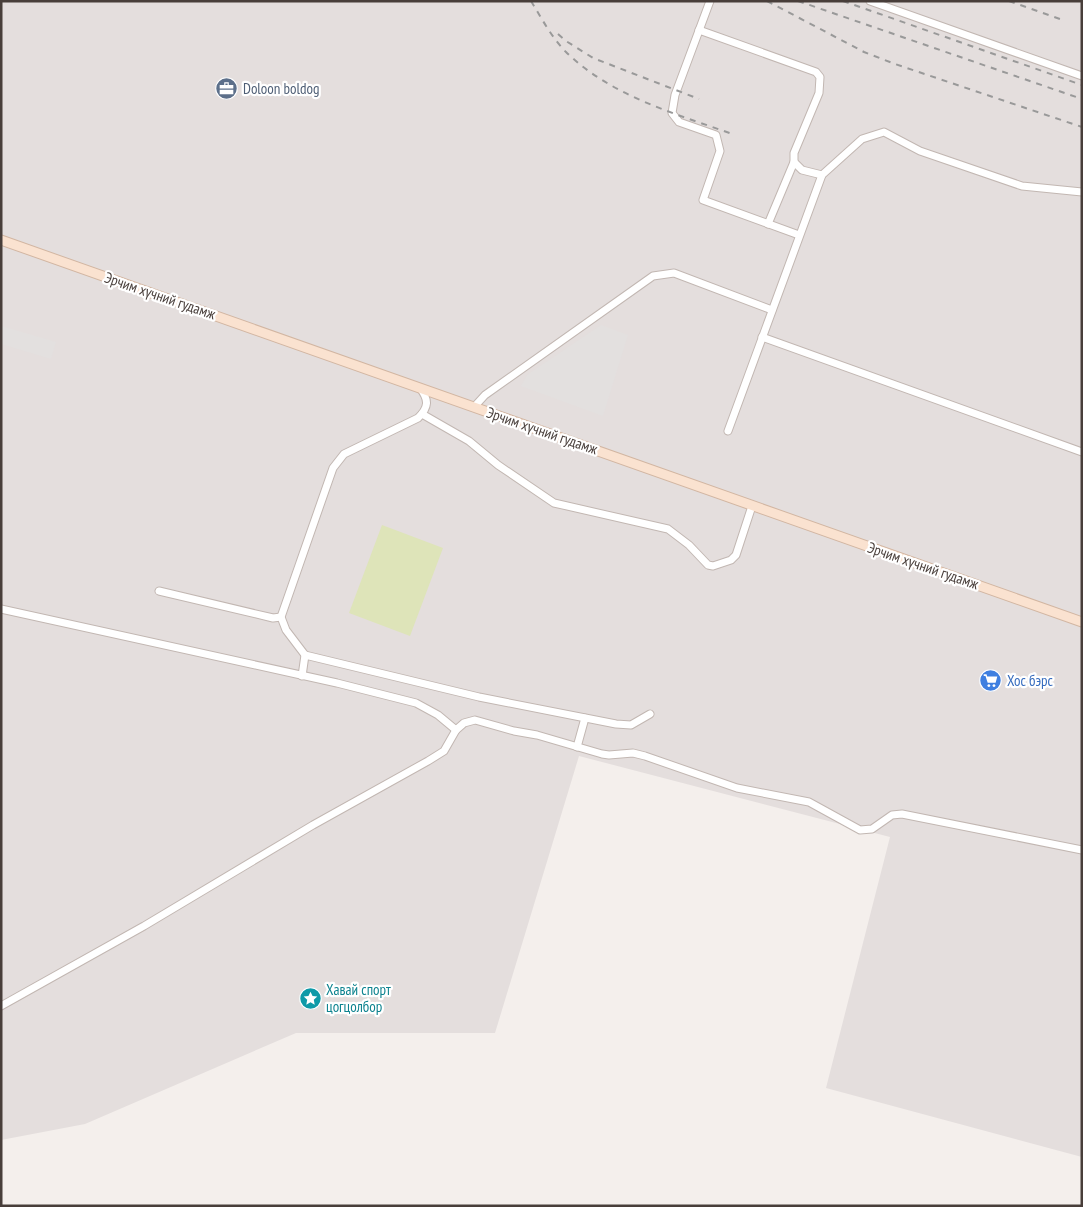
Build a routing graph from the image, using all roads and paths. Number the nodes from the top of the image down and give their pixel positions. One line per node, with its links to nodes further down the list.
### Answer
1 (710, 1): 3 (street)
2 (870, 1): 4 (street)
3 (699, 30): 5 (street); 8 (street)
4 (1082, 76)
5 (794, 162): 6 (street); 8 (street)
6 (822, 175): 7 (street); 9 (street)
7 (1082, 192)
8 (768, 224): 9 (street)
9 (798, 235): 11 (street)
10 (1, 240): 13 (main road, Эрчим хүчний гудамж)
11 (772, 310): 12 (street); 14 (street)
12 (762, 337): 16 (street); 17 (street)
13 (419, 387): 14 (main road, Эрчим хүчний гудамж); 15 (street)
14 (474, 407): 18 (main road, Эрчим хүчний гудамж)
15 (422, 414): 18 (street); 21 (street)
16 (728, 431)
17 (1082, 452)
18 (752, 506): 22 (main road, Эрчим хүчний гудамж)
19 (159, 590): 21 (street)
20 (1, 609): 24 (street)
21 (281, 617): 23 (street)
22 (1082, 622)
23 (305, 655): 24 (street); 26 (street)
24 (302, 676): 27 (street)
25 (650, 714): 26 (street)
26 (585, 718): 28 (street)
27 (456, 730): 28 (street); 30 (street)
28 (577, 747): 29 (street)
29 (1082, 850)
30 (1, 1006)

